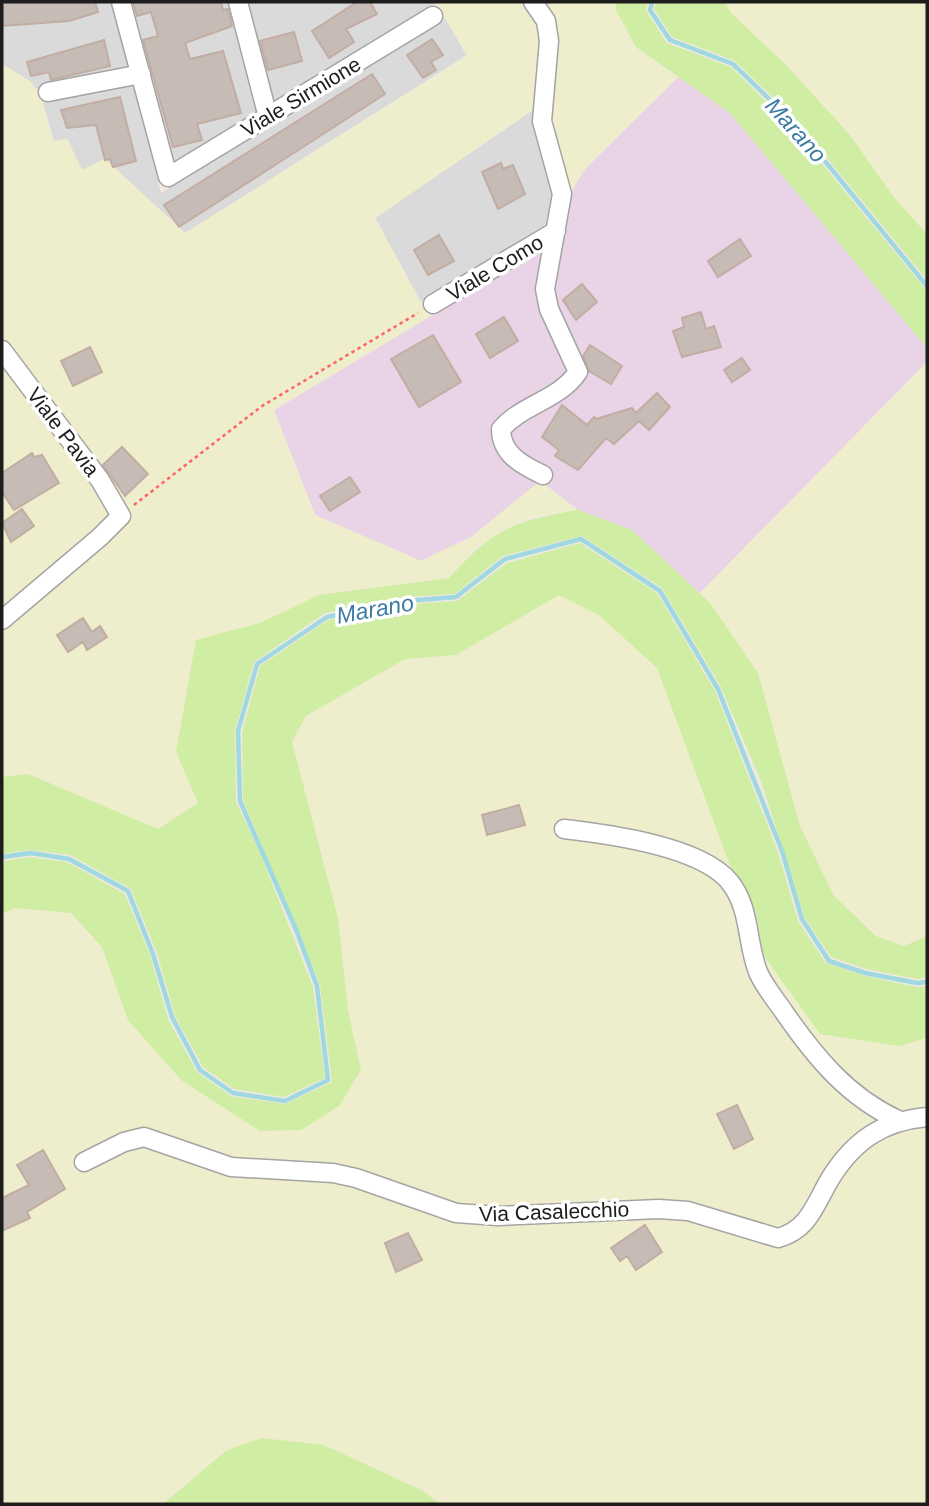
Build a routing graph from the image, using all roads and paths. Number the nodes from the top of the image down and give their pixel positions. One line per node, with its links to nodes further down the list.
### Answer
1 (121, 2): 5 (street)
2 (238, 2): 7 (street)
3 (533, 2): 8 (street, Viale Como)
4 (433, 16): 7 (street, Viale Sirmione)
5 (141, 74): 6 (street); 7 (street, Viale Sirmione)
6 (48, 92)
7 (268, 117)
8 (556, 231): 9 (street, Viale Como); 11 (street, Viale Como)
9 (433, 304): 12 (path)
10 (2, 350): 12 (street, Viale Pavia)
11 (543, 475)
12 (121, 516): 13 (street)
13 (2, 620)
14 (564, 829): 16 (street)
15 (927, 1117): 16 (street, Via Casalecchio)
16 (898, 1120): 17 (street, Via Casalecchio)
17 (84, 1162)

